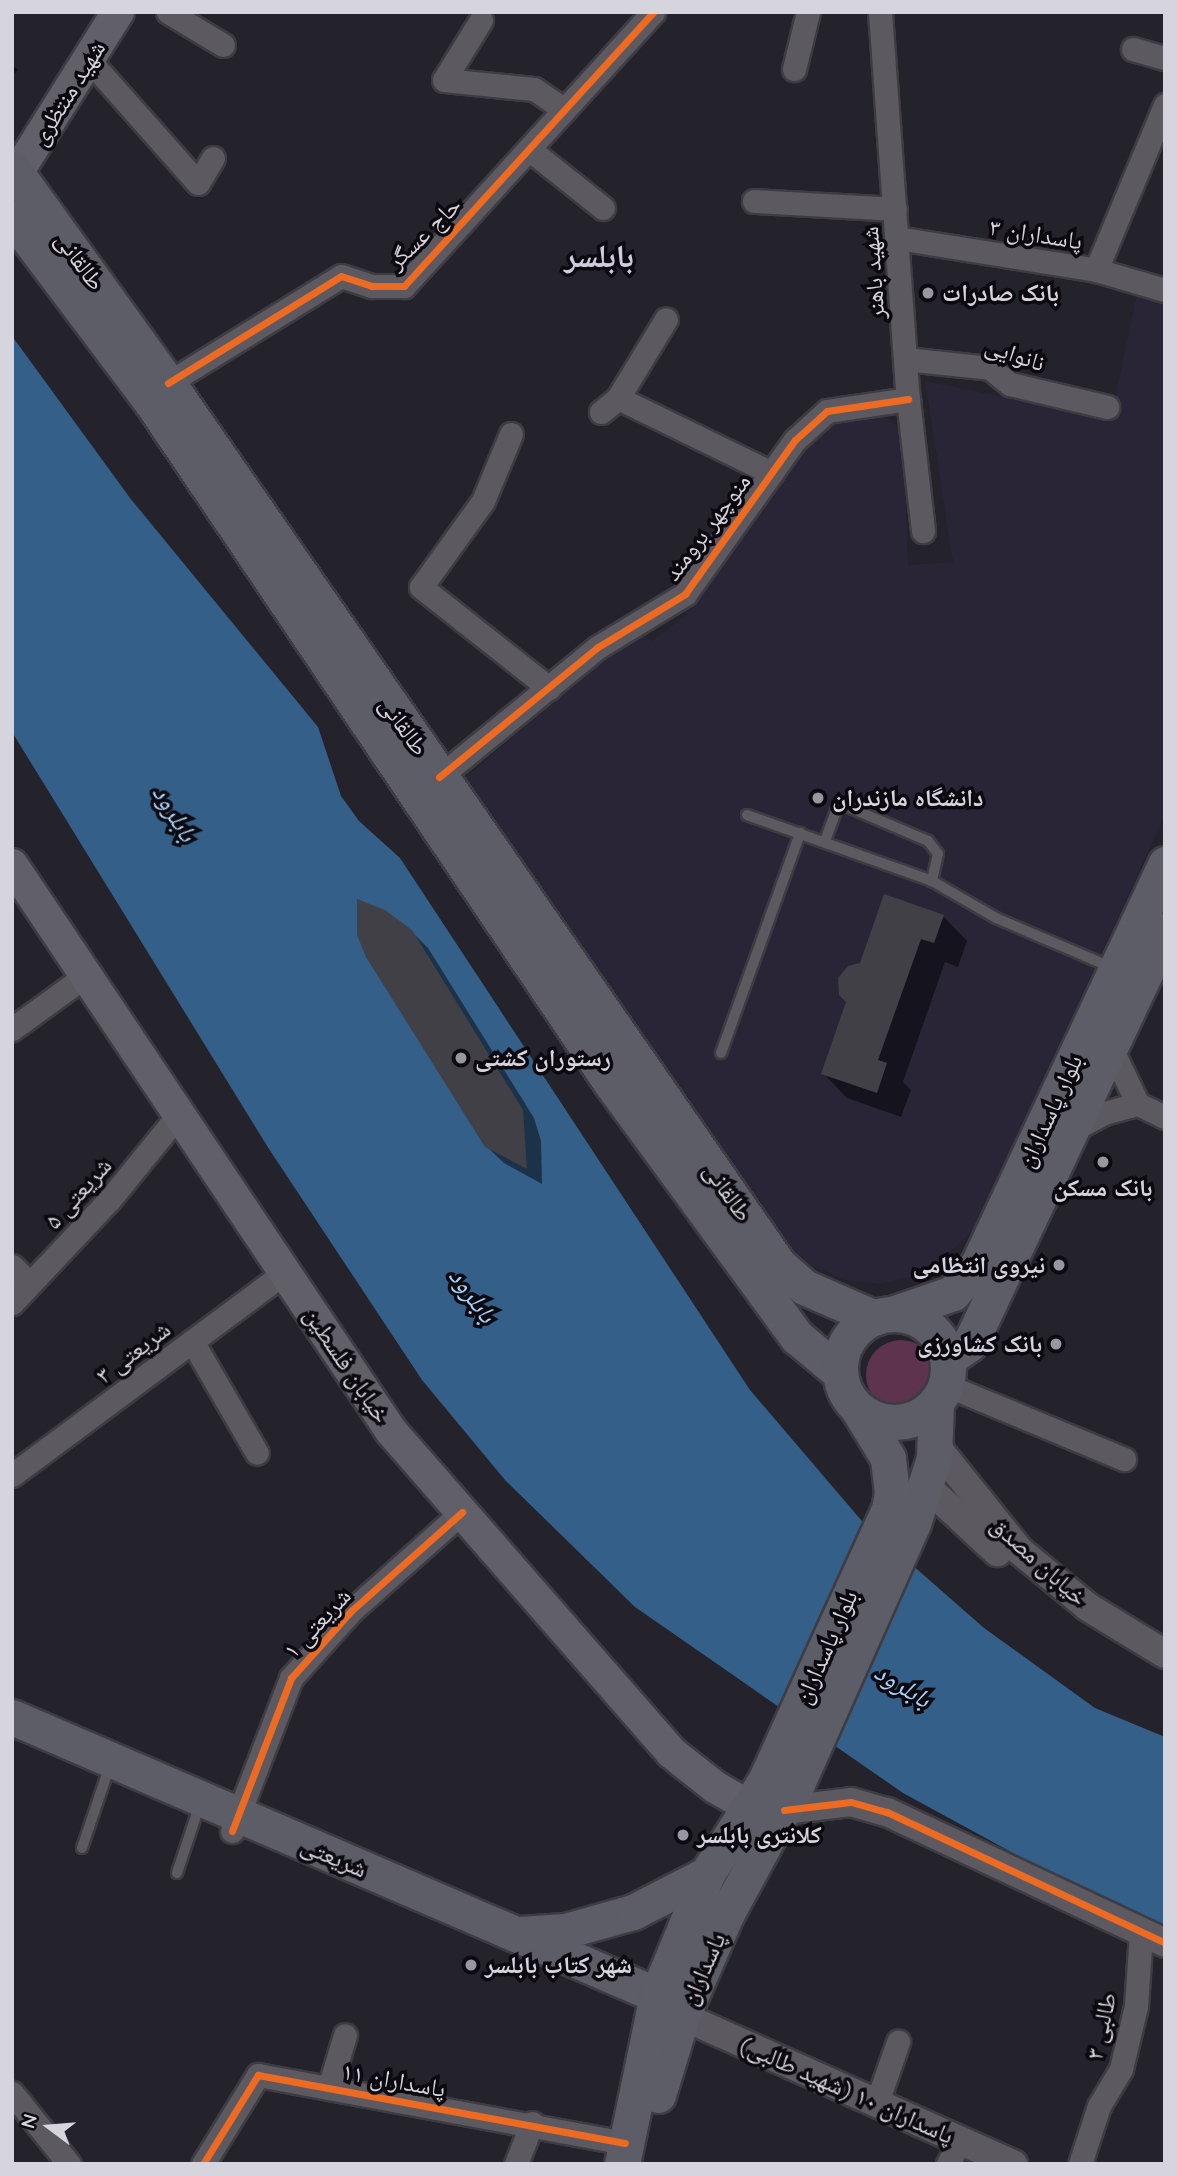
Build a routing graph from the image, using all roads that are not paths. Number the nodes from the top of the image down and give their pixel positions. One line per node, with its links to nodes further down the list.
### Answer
1 (118, 12): 10 (main road, شهید منتظری)
2 (168, 12): 7 (street)
3 (653, 12): 13 (street, حاج عسگر)
4 (808, 12): 11 (street)
5 (880, 12): 19 (street, شهید باهنر)
6 (481, 20): 13 (street)
7 (223, 45)
8 (1133, 49): 9 (street)
9 (1165, 58)
10 (89, 60): 15 (street); 16 (main road, شهید منتظری)
11 (794, 69)
12 (1165, 105): 22 (street)
13 (565, 110): 14 (street, حاج عسگر)
14 (530, 150): 18 (street); 26 (street, حاج عسگر)
15 (213, 158)
16 (14, 172): 26 (main road, طالقانی)
17 (754, 201): 19 (street)
18 (603, 208)
19 (895, 209): 21 (street, شهید باهنر)
20 (12, 217): 56 (main road, طالقانی)
21 (897, 238): 22 (street, پاسداران ۳); 25 (street, شهید باهنر)
22 (1096, 271): 23 (street, پاسداران ۳)
23 (1165, 290)
24 (666, 319): 30 (street)
25 (905, 359): 27 (street, شهید باهنر); 28 (street, نانوایی)
26 (168, 383): 33 (main road, طالقانی)
27 (908, 399): 30 (street, منوچهر برومند); 31 (street, شهید باهنر)
28 (1107, 407)
29 (511, 434): 32 (street)
30 (772, 473): 32 (street, منوچهر برومند)
31 (923, 531)
32 (549, 688): 33 (street, منوچهر برومند)
33 (439, 777): 53 (main road, طالقانی)
34 (747, 815): 35 (lane)
35 (800, 833): 36 (lane); 45 (lane)
36 (825, 841): 39 (lane); 39 (lane)
37 (1165, 864): 41 (main road, بلوار پاسداران)
38 (12, 865): 42 (main road, خیابان فلسطین)
39 (932, 881): 41 (lane)
40 (1165, 931): 44 (main road, بلوار پاسداران)
41 (1116, 970): 55 (main road, بلوار پاسداران)
42 (85, 975): 43 (street); 47 (main road, خیابان فلسطین)
43 (12, 1029)
44 (1111, 1048): 46 (street); 49 (main road, بلوار پاسداران)
45 (721, 1053)
46 (1138, 1104): 48 (street); 49 (street)
47 (179, 1114): 51 (main road, خیابان فلسطین); 52 (street, شریعتی ۵)
48 (1165, 1117)
49 (1074, 1129): 59 (main road, بلوار پاسداران)
50 (12, 1266): 52 (street)
51 (285, 1272): 57 (street, شریعتی ۳); 66 (main road, خیابان فلسطین)
52 (30, 1284): 54 (street, شریعتی ۵)
53 (822, 1296): 55 (main road, طالقانی); 56 (main road)
54 (12, 1303)
55 (883, 1316): 58 (main road); 59 (main road)
56 (797, 1337): 58 (main road, طالقانی)
57 (191, 1341): 62 (street); 64 (street, شریعتی ۳)
58 (840, 1373): 60 (main road)
59 (943, 1383): 60 (main road); 61 (main road, بلوار پاسداران); 63 (street)
60 (858, 1409): 67 (main road, بلوار پاسداران)
61 (935, 1445): 65 (main road, بلوار پاسداران); 68 (street, خیابان مصدق)
62 (257, 1453)
63 (1124, 1459)
64 (12, 1475)
65 (927, 1487): 67 (main road, بلوار پاسداران); 69 (street, خیابان مصدق)
66 (462, 1512): 73 (main road, خیابان فلسطین); 75 (street, شریعتی ۱)
67 (901, 1516): 73 (main road, بلوار پاسداران)
68 (1165, 1654)
69 (1165, 1675)
70 (12, 1717): 75 (main road, شریعتی)
71 (12, 1736): 72 (main road, شریعتی)
72 (106, 1777): 74 (main road, شریعتی); 76 (lane)
73 (774, 1796): 78 (main road, پاسداران); 80 (street); 81 (main road, پاسداران)
74 (197, 1816): 75 (main road, شریعتی); 77 (lane)
75 (234, 1823): 79 (main road, شریعتی); 81 (main road, شریعتی)
76 (82, 1847)
77 (177, 1873)
78 (707, 1874): 79 (main road); 81 (main road, پاسداران)
79 (513, 1934): 81 (main road, شریعتی)
80 (1153, 1938): 94 (street, طالبی ۳)
81 (663, 2008): 86 (street, پاسداران ۱۰ (شهید طالبی)); 89 (main road, پاسداران)
82 (345, 2035): 84 (street)
83 (898, 2042): 86 (street)
84 (329, 2088): 87 (street, پاسداران ۱۱); 91 (street, پاسداران ۱۱)
85 (12, 2093): 90 (street)
86 (877, 2102): 88 (street, پاسداران ۱۰ (شهید طالبی))
87 (532, 2123): 89 (street, پاسداران ۱۱); 92 (street)
88 (954, 2152): 93 (street, پاسداران ۱۰ (شهید طالبی))
89 (630, 2157)
90 (69, 2164)
91 (203, 2164)
92 (516, 2164)
93 (1013, 2164)
94 (1080, 2164)

